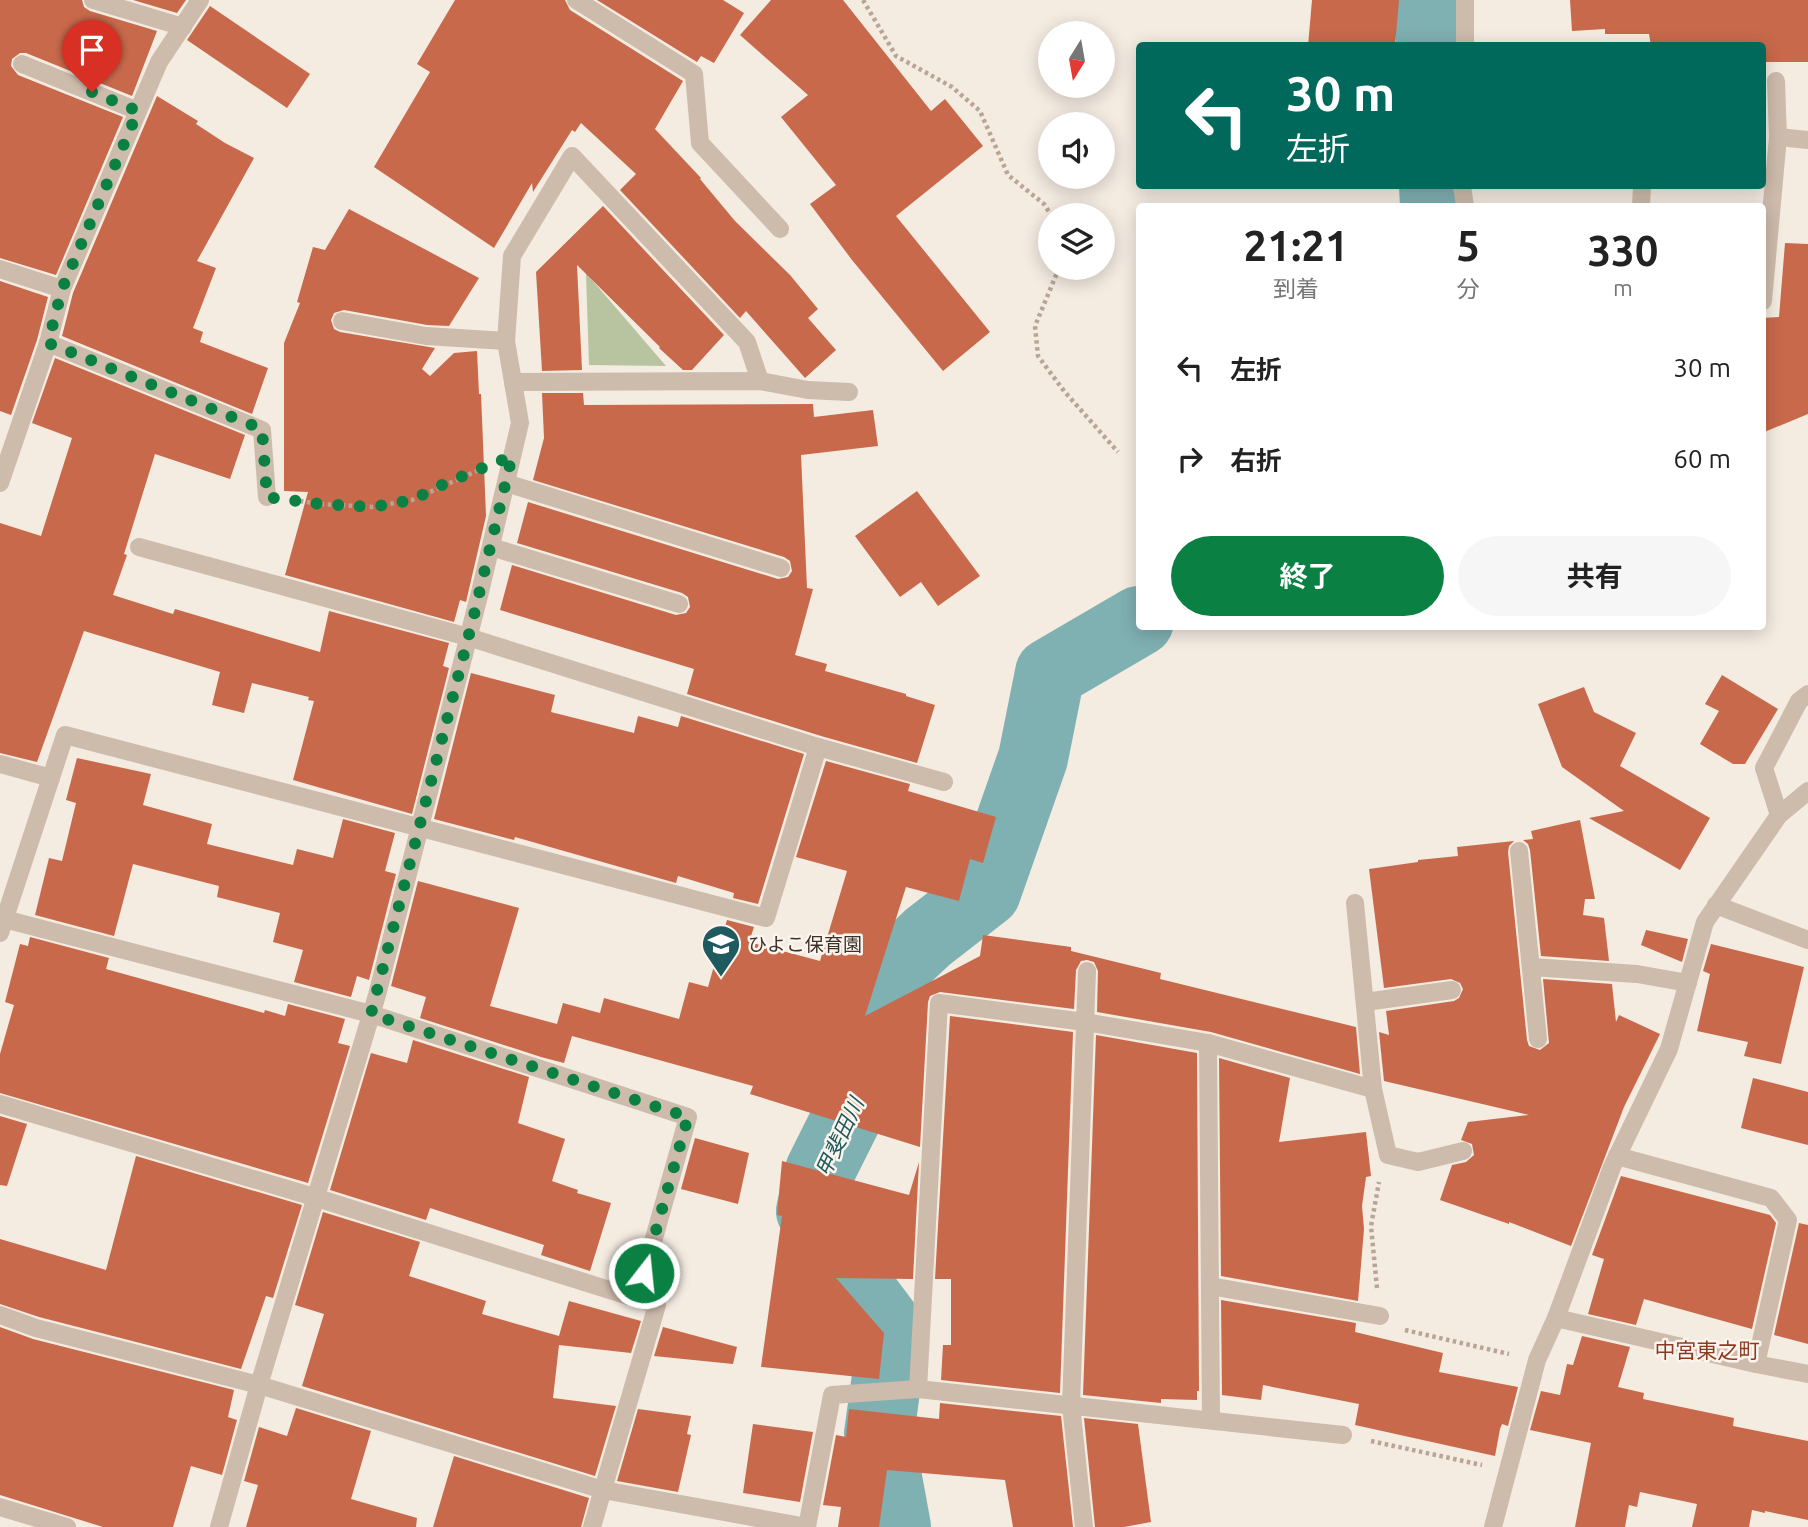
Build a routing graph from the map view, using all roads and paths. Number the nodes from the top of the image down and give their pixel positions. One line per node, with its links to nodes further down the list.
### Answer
1 (93, 0): 6 (street)
2 (200, 0): 6 (street)
3 (576, 0): 14 (street)
4 (863, 0): 13 (path)
5 (1465, 0): 7 (street)
6 (183, 27): 10 (street)
7 (1465, 42)
8 (22, 64): 10 (street)
9 (1776, 81): 11 (street)
10 (138, 111): 18 (street)
11 (1778, 137): 12 (street); 15 (street)
12 (1808, 140)
13 (1043, 203)
14 (780, 229)
15 (1766, 268)
16 (0, 269): 18 (street)
17 (1054, 280): 25 (path)
18 (62, 289): 21 (street)
19 (342, 321): 20 (street)
20 (506, 341): 22 (street); 23 (street)
21 (48, 343): 27 (street); 29 (street)
22 (760, 381): 23 (street); 24 (street)
23 (513, 382): 26 (street)
24 (849, 392)
25 (1118, 452)
26 (512, 456): 28 (street); 29 (path)
27 (0, 483)
28 (506, 483): 31 (street); 32 (street)
29 (267, 497)
30 (139, 547): 34 (street)
31 (491, 547): 33 (street); 34 (street)
32 (781, 568)
33 (678, 604)
34 (468, 637): 36 (street); 42 (street)
35 (1808, 694): 41 (street)
36 (818, 747): 39 (street); 42 (street)
37 (0, 764): 38 (street)
38 (51, 778): 42 (street); 46 (street)
39 (944, 782)
40 (1808, 791): 41 (street)
41 (1779, 815): 45 (street)
42 (419, 829): 53 (street)
43 (1519, 851): 48 (street)
44 (1354, 903): 52 (street)
45 (1716, 905): 47 (street); 50 (street)
46 (2, 923): 53 (street)
47 (1808, 940)
48 (1531, 967): 50 (street); 55 (street)
49 (1087, 971): 54 (street)
50 (1688, 983): 61 (street)
51 (1452, 990): 52 (street)
52 (1365, 1002): 57 (street)
53 (371, 1014): 62 (street); 64 (street)
54 (1085, 1022): 56 (street); 72 (street); 73 (street)
55 (1538, 1039)
56 (1208, 1044): 57 (street); 63 (street)
57 (1373, 1089): 60 (street)
58 (0, 1104): 62 (street)
59 (1463, 1151): 60 (street)
60 (1388, 1155): 66 (path)
61 (1617, 1156): 67 (street); 69 (street)
62 (314, 1197): 64 (street); 71 (street)
63 (1210, 1286): 66 (street); 74 (street)
64 (636, 1299): 77 (street)
65 (0, 1315): 71 (street)
66 (1380, 1316): 68 (path)
67 (1556, 1318): 68 (street); 69 (street)
68 (1537, 1360): 76 (street)
69 (1756, 1364): 70 (street)
70 (1808, 1374)
71 (258, 1385): 77 (street); 80 (street)
72 (912, 1389): 73 (street); 77 (street)
73 (1071, 1405): 74 (street); 82 (street)
74 (1212, 1420): 75 (street)
75 (1343, 1435): 76 (path)
76 (1508, 1470): 83 (street)
77 (603, 1490): 81 (street)
78 (0, 1507): 79 (street)
79 (67, 1527)
80 (219, 1527)
81 (592, 1527)
82 (1084, 1527)
83 (1493, 1527)

